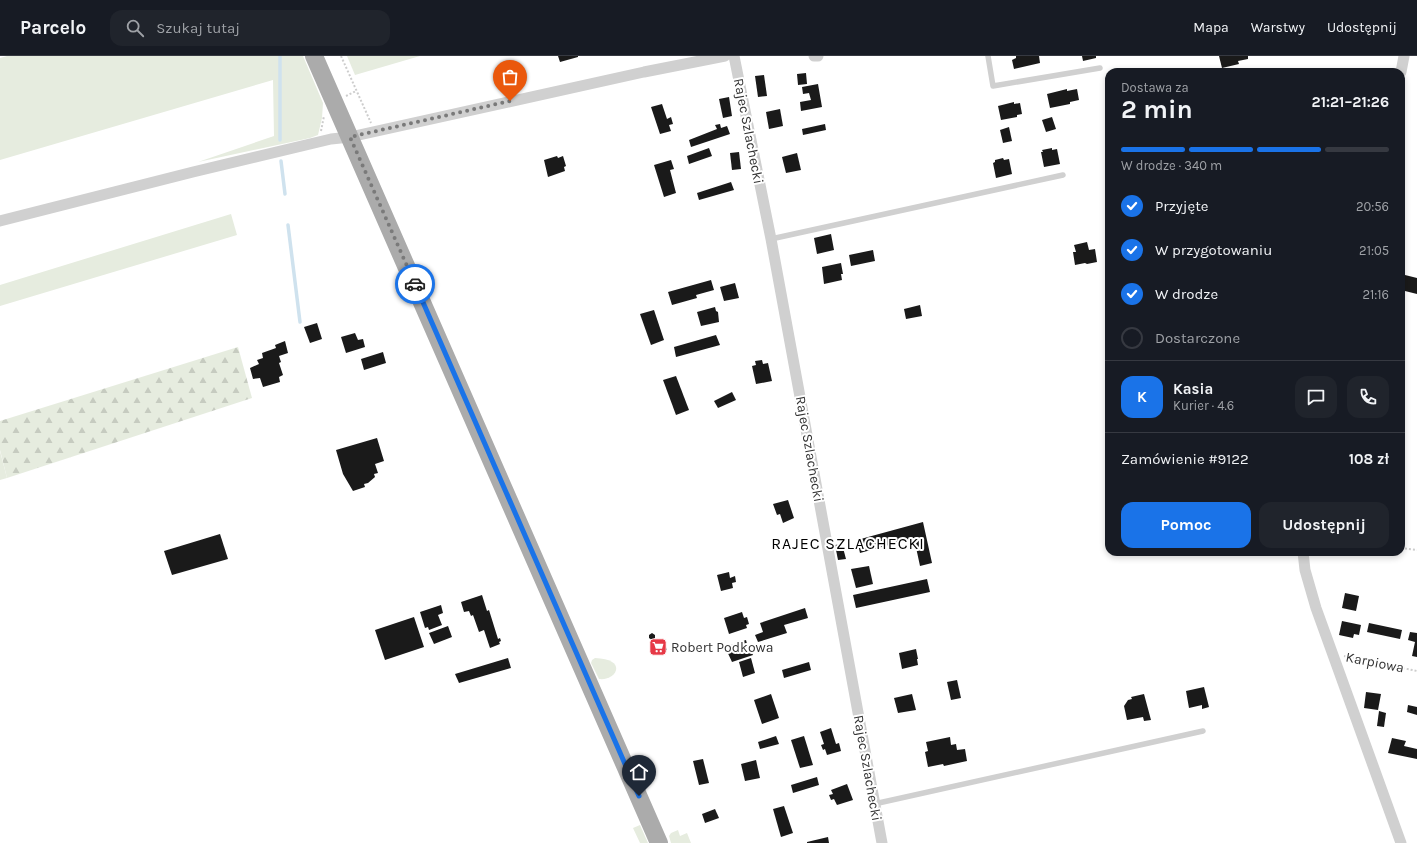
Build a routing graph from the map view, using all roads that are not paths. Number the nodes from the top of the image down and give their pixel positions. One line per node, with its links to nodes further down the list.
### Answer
1 (314, 56): 10 (main road)
2 (725, 56): 10 (street)
3 (734, 56): 13 (street, Rajec Szlachecki)
4 (814, 56): 5 (street)
5 (818, 56)
6 (988, 56): 8 (lane)
7 (1404, 56): 9 (street)
8 (1100, 68)
9 (1402, 68)
10 (350, 137): 12 (street); 17 (main road)
11 (1063, 175): 13 (lane)
12 (0, 221)
13 (771, 239): 16 (street, Rajec Szlachecki)
14 (1303, 556): 19 (street)
15 (1203, 731): 16 (lane)
16 (874, 804): 18 (street, Rajec Szlachecki)
17 (659, 843)
18 (882, 843)
19 (1401, 843)

